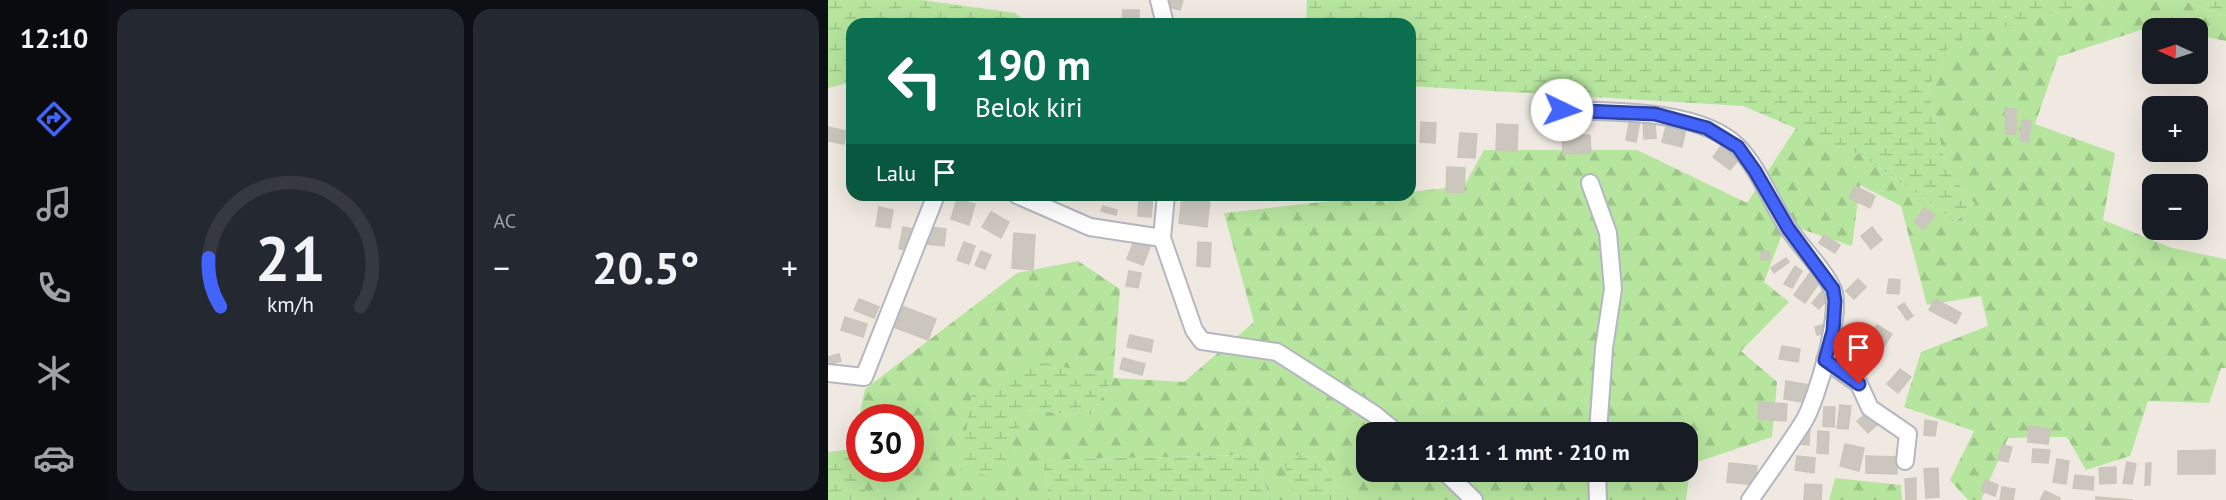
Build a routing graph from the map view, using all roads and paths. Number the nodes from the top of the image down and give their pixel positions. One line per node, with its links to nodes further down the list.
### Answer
1 (1159, 0): 2 (street)
2 (1164, 18)
3 (1562, 110): 9 (street)
4 (1590, 183): 12 (street)
5 (934, 201): 10 (street)
6 (1031, 201): 8 (street)
7 (1165, 201): 8 (street)
8 (1162, 238): 11 (street)
9 (1825, 360): 13 (street); 18 (street)
10 (828, 373)
11 (1384, 422)
12 (1599, 422)
13 (1905, 461)
14 (1455, 482): 16 (street)
15 (1597, 482): 17 (street)
16 (1474, 500)
17 (1598, 500)
18 (1750, 500)

